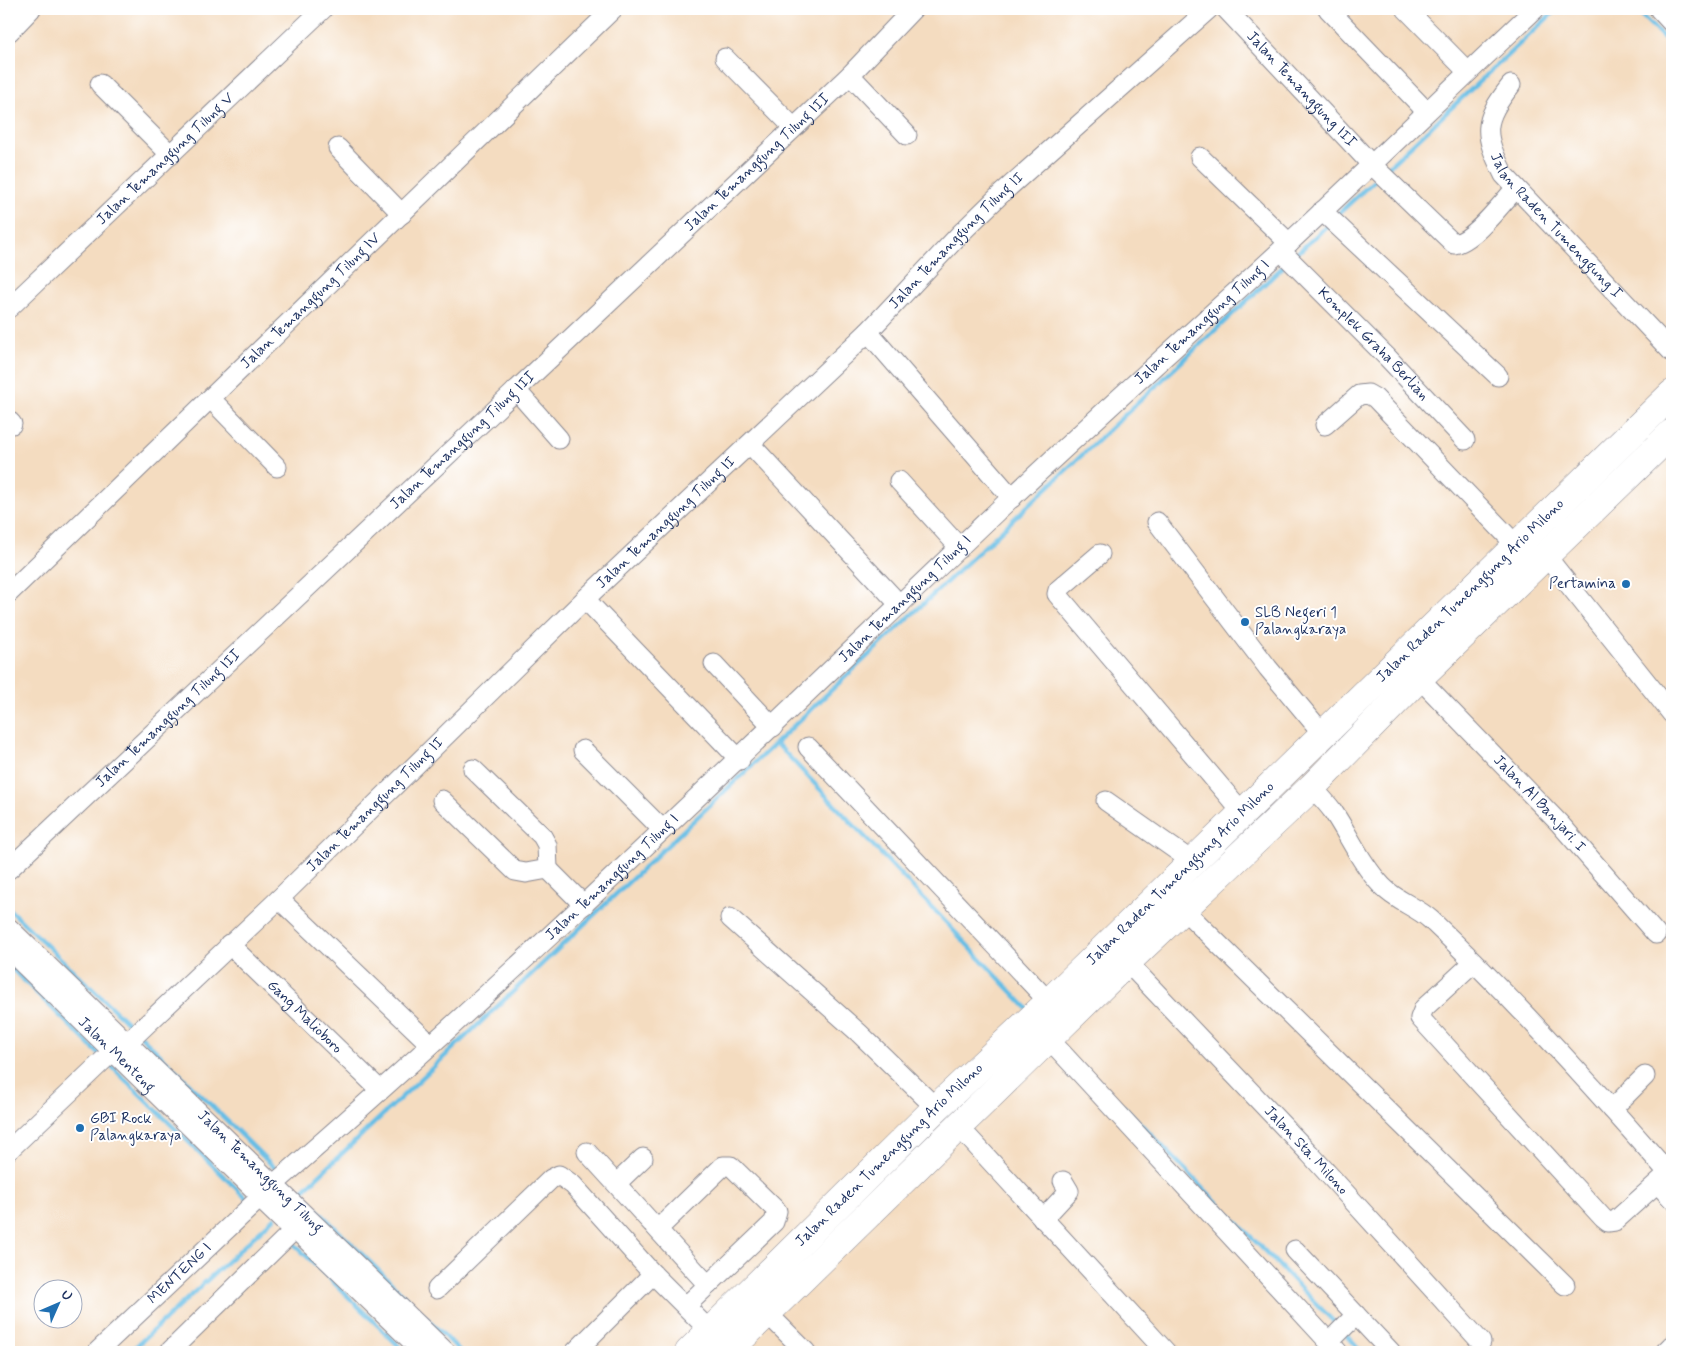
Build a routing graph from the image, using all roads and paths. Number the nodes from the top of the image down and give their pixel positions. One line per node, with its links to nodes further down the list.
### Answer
1 (31, 9): 12 (street)
2 (323, 9): 22 (street, Jalan Temanggung Tilung V)
3 (613, 9): 26 (street, Jalan Temanggung Tilung IV)
4 (1209, 9): 30 (street, Jalan Temanggung Tilung II)
5 (1226, 9): 24 (street, Jalan Temanggung III)
6 (1328, 9): 18 (street)
7 (1406, 9): 14 (street)
8 (1535, 9): 14 (street, Jalan Temanggung Tilung I)
9 (1658, 9): 11 (street)
10 (910, 10): 15 (street, Jalan Temanggung Tilung III)
11 (1672, 23)
12 (9, 32)
13 (725, 58): 19 (street)
14 (1468, 72): 18 (street, Jalan Temanggung Tilung I)
15 (850, 75): 19 (street, Jalan Temanggung Tilung III); 20 (street)
16 (100, 84): 22 (street)
17 (1511, 85): 25 (street, Jalan Raden Tumenggung I)
18 (1426, 112): 24 (street, Jalan Temanggung Tilung I)
19 (793, 127): 33 (street, Jalan Temanggung Tilung III)
20 (908, 136)
21 (338, 148): 26 (street)
22 (171, 155): 29 (street, Jalan Temanggung Tilung V)
23 (1200, 157): 28 (street, Komplek Graha Berlian)
24 (1378, 171): 25 (street, Jalan Temanggung III); 27 (street, Jalan Temanggung Tilung I)
25 (1516, 188): 31 (street, Jalan Raden Tumenggung I)
26 (402, 214): 35 (street, Jalan Temanggung Tilung IV)
27 (1329, 217): 28 (street, Jalan Temanggung Tilung I); 32 (street)
28 (1288, 254): 39 (street, Komplek Graha Berlian); 43 (street, Jalan Temanggung Tilung I)
29 (9, 308)
30 (868, 332): 40 (street, Jalan Temanggung Tilung II); 43 (street)
31 (1672, 352)
32 (1498, 376)
33 (516, 390): 38 (street); 67 (street, Jalan Temanggung Tilung III)
34 (1672, 394): 45 (highway, Jalan Raden Tumenggung Ario Milono)
35 (210, 399): 41 (street); 49 (street, Jalan Temanggung Tilung IV)
36 (1325, 425): 45 (street)
37 (1672, 433): 48 (highway, Jalan Raden Tumenggung Ario Milono)
38 (559, 439)
39 (1465, 440)
40 (750, 444): 50 (street, Jalan Temanggung Tilung II); 51 (street)
41 (277, 467)
42 (899, 480): 46 (street)
43 (1012, 498): 46 (street, Jalan Temanggung Tilung I)
44 (1157, 522): 56 (street)
45 (1517, 546): 56 (highway, Jalan Raden Tumenggung Ario Milono)
46 (960, 548): 51 (street, Jalan Temanggung Tilung I)
47 (1100, 554): 64 (street)
48 (1546, 556): 53 (highway, Jalan Raden Tumenggung Ario Milono); 54 (street)
49 (9, 592)
50 (585, 599): 59 (street); 69 (street, Jalan Temanggung Tilung II)
51 (900, 605): 55 (street, Jalan Temanggung Tilung I)
52 (714, 664): 55 (street)
53 (1419, 678): 61 (highway, Jalan Raden Tumenggung Ario Milono); 74 (street, Jalan Al Banjari. I)
54 (1672, 714)
55 (773, 728): 59 (street, Jalan Temanggung Tilung I)
56 (1323, 734): 64 (highway, Jalan Raden Tumenggung Ario Milono)
57 (808, 747): 80 (street)
58 (583, 750): 65 (street)
59 (740, 760): 65 (street, Jalan Temanggung Tilung I)
60 (474, 770): 68 (street)
61 (1312, 787): 71 (highway, Jalan Raden Tumenggung Ario Milono); 78 (street)
62 (442, 800): 68 (street)
63 (1106, 801): 66 (street)
64 (1242, 812): 66 (highway, Jalan Raden Tumenggung Ario Milono)
65 (662, 829): 70 (street, Jalan Temanggung Tilung I)
66 (1193, 862): 79 (highway, Jalan Raden Tumenggung Ario Milono)
67 (9, 869)
68 (548, 869): 70 (street)
69 (279, 899): 75 (street, Jalan Temanggung Tilung II); 81 (street)
70 (584, 905): 81 (street, Jalan Temanggung Tilung I)
71 (1183, 909): 77 (highway, Jalan Raden Tumenggung Ario Milono); 104 (street)
72 (730, 918): 85 (street)
73 (9, 928): 82 (street, Jalan Temanggung Tilung)
74 (1656, 934)
75 (229, 944): 82 (street, Jalan Temanggung Tilung II); 84 (street, Gang Malioboro)
76 (9, 950): 82 (street, Jalan Menteng)
77 (1128, 962): 79 (highway, Jalan Raden Tumenggung Ario Milono); 111 (street, Jalan Sta. Milono)
78 (1474, 962): 86 (street); 93 (street)
79 (1081, 990): 80 (highway, Jalan Raden Tumenggung Ario Milono)
80 (1050, 1020): 85 (highway, Jalan Raden Tumenggung Ario Milono); 87 (highway, Jalan Raden Tumenggung Ario Milono); 110 (street)
81 (430, 1044): 84 (street, Jalan Temanggung Tilung I)
82 (120, 1047): 88 (street, Jalan Temanggung Tilung II); 94 (street, Jalan Temanggung Tilung)
83 (1645, 1076): 86 (street)
84 (380, 1090): 94 (street, Jalan Temanggung Tilung I)
85 (936, 1108): 101 (highway, Jalan Raden Tumenggung Ario Milono)
86 (1612, 1108): 93 (street)
87 (960, 1128): 96 (street); 108 (highway, Jalan Raden Tumenggung Ario Milono)
88 (9, 1150)
89 (588, 1152): 92 (street)
90 (643, 1158): 92 (street)
91 (1063, 1181): 96 (street)
92 (617, 1184): 98 (street)
93 (1658, 1184): 95 (street)
94 (270, 1193): 97 (main road, Jalan Temanggung Tilung); 113 (street, MENTENG I)
95 (1672, 1198)
96 (1043, 1219): 121 (street)
97 (296, 1222): 106 (street, Jalan Temanggung Tilung); 114 (street)
98 (658, 1229): 99 (street); 103 (street)
99 (749, 1246): 101 (street); 103 (street)
100 (1295, 1250): 110 (street)
101 (774, 1268): 109 (highway, Jalan Raden Tumenggung Ario Milono)
102 (653, 1274): 105 (street); 107 (street); 117 (street)
103 (708, 1284): 107 (street)
104 (1565, 1285)
105 (437, 1289)
106 (378, 1297): 115 (street, Jalan Temanggung Tilung); 116 (street, Jalan Temanggung Tilung)
107 (686, 1306): 109 (street)
108 (767, 1312): 119 (highway, Jalan Raden Tumenggung Ario Milono); 120 (street)
109 (710, 1331): 118 (highway, Jalan Raden Tumenggung Ario Milono)
110 (1342, 1332): 122 (street)
111 (1481, 1342)
112 (1672, 1345): 123 (street)
113 (97, 1352)
114 (169, 1352)
115 (423, 1352)
116 (446, 1352)
117 (575, 1352)
118 (689, 1352)
119 (727, 1352)
120 (806, 1352)
121 (1166, 1352)
122 (1391, 1352)
123 (1665, 1352)

